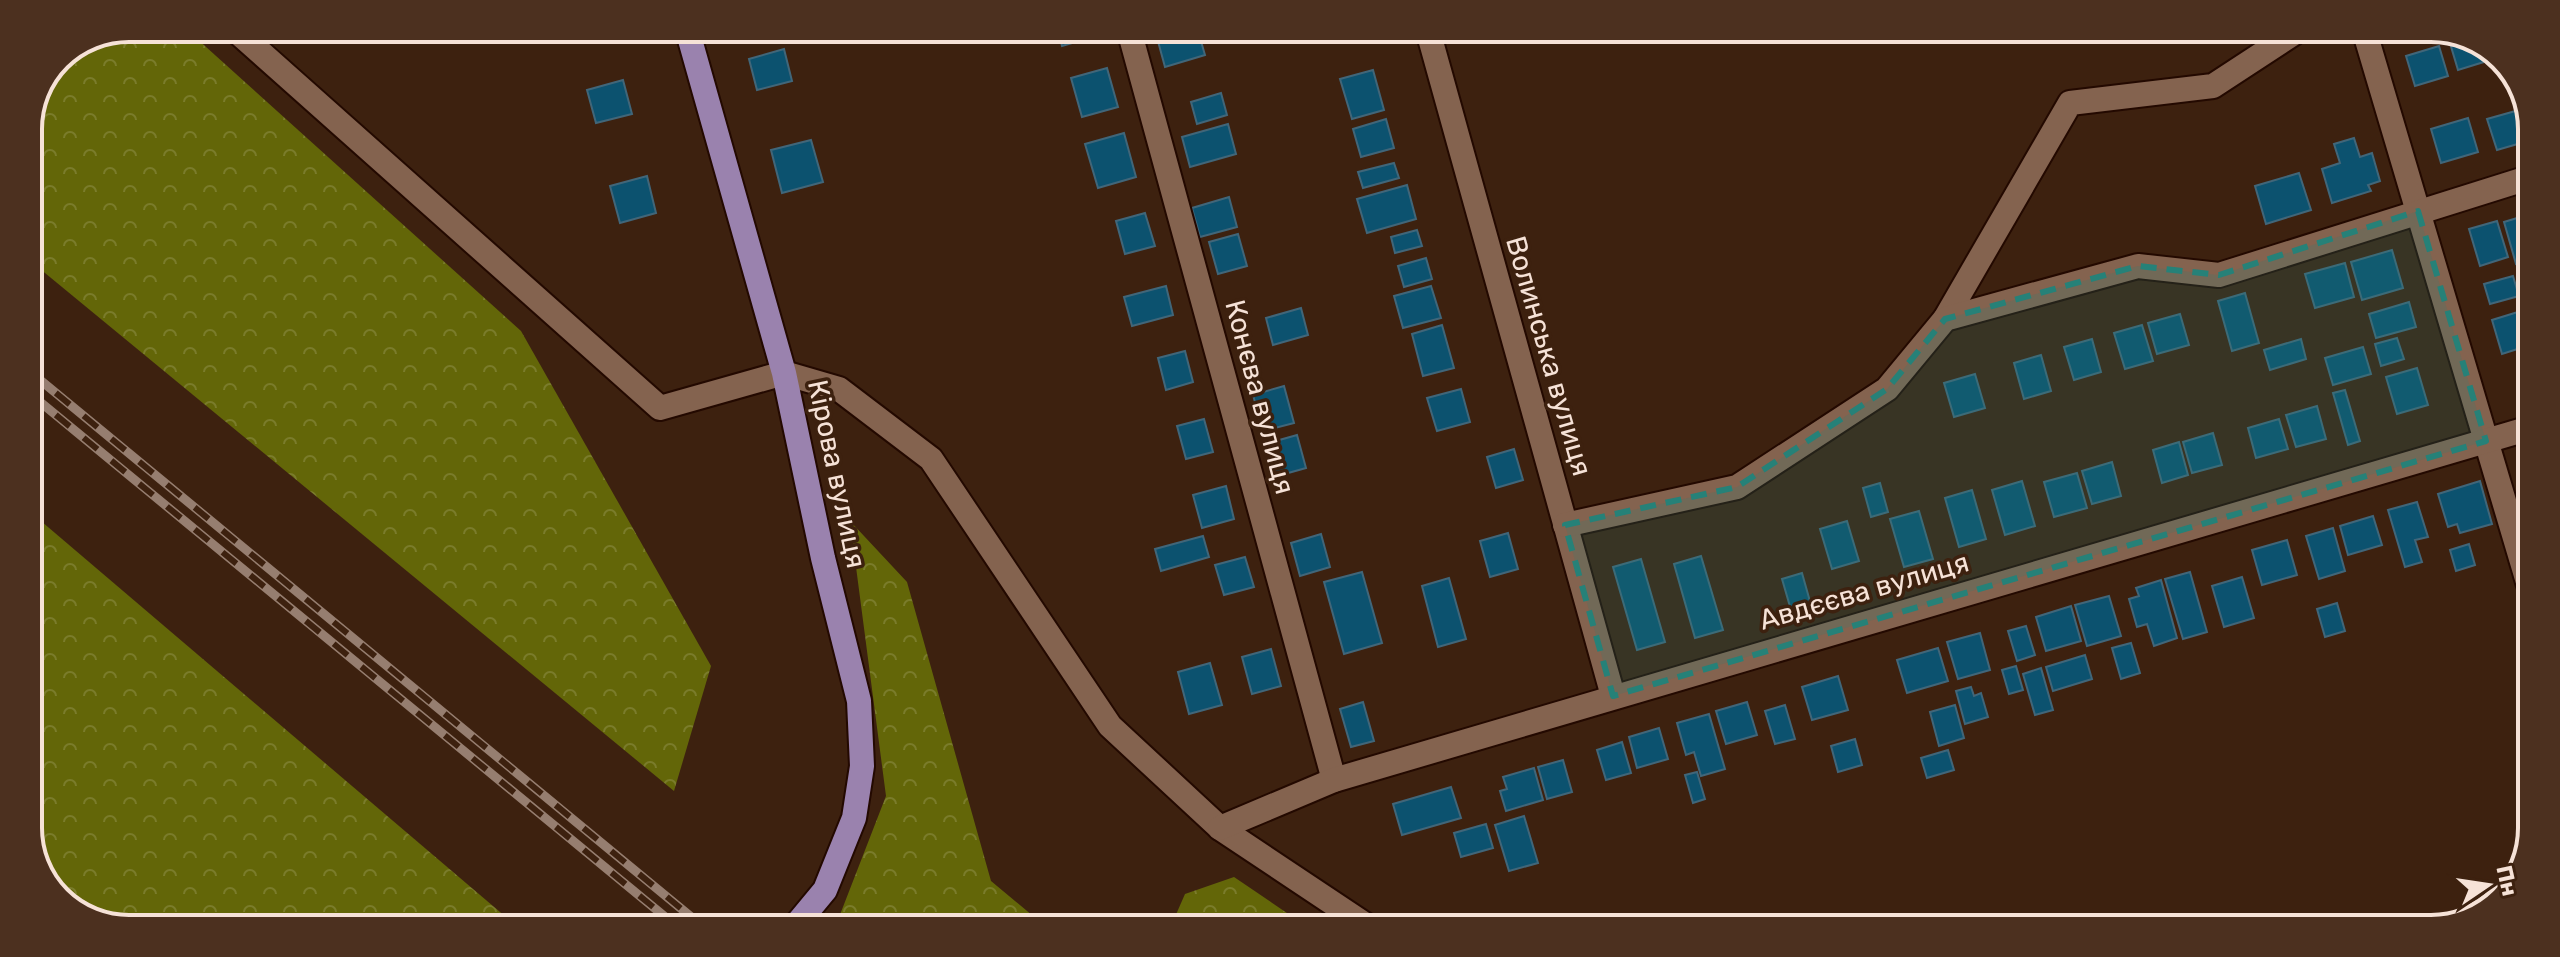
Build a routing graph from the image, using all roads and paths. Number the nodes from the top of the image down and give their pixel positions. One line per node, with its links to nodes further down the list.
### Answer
1 (249, 42): 10 (street)
2 (691, 42): 10 (main road, Кірова вулиця)
3 (1132, 42): 16 (street, Конєва вулиця)
4 (1431, 42): 13 (street, Волинська вулиця)
5 (2280, 42): 9 (street)
6 (2368, 42): 8 (street)
7 (2518, 181): 8 (street)
8 (2418, 211): 9 (street); 12 (street)
9 (1945, 319): 13 (street)
10 (784, 373): 17 (street); 18 (main road, Кірова вулиця)
11 (2518, 432): 12 (street, Авдєєва вулиця)
12 (2486, 441): 14 (street); 15 (street, Авдєєва вулиця)
13 (1565, 525): 15 (street, Волинська вулиця)
14 (2518, 548)
15 (1613, 696): 16 (street, Авдєєва вулиця)
16 (1334, 780): 17 (street, Авдєєва вулиця)
17 (1220, 828): 19 (street)
18 (804, 915)
19 (1350, 915)

